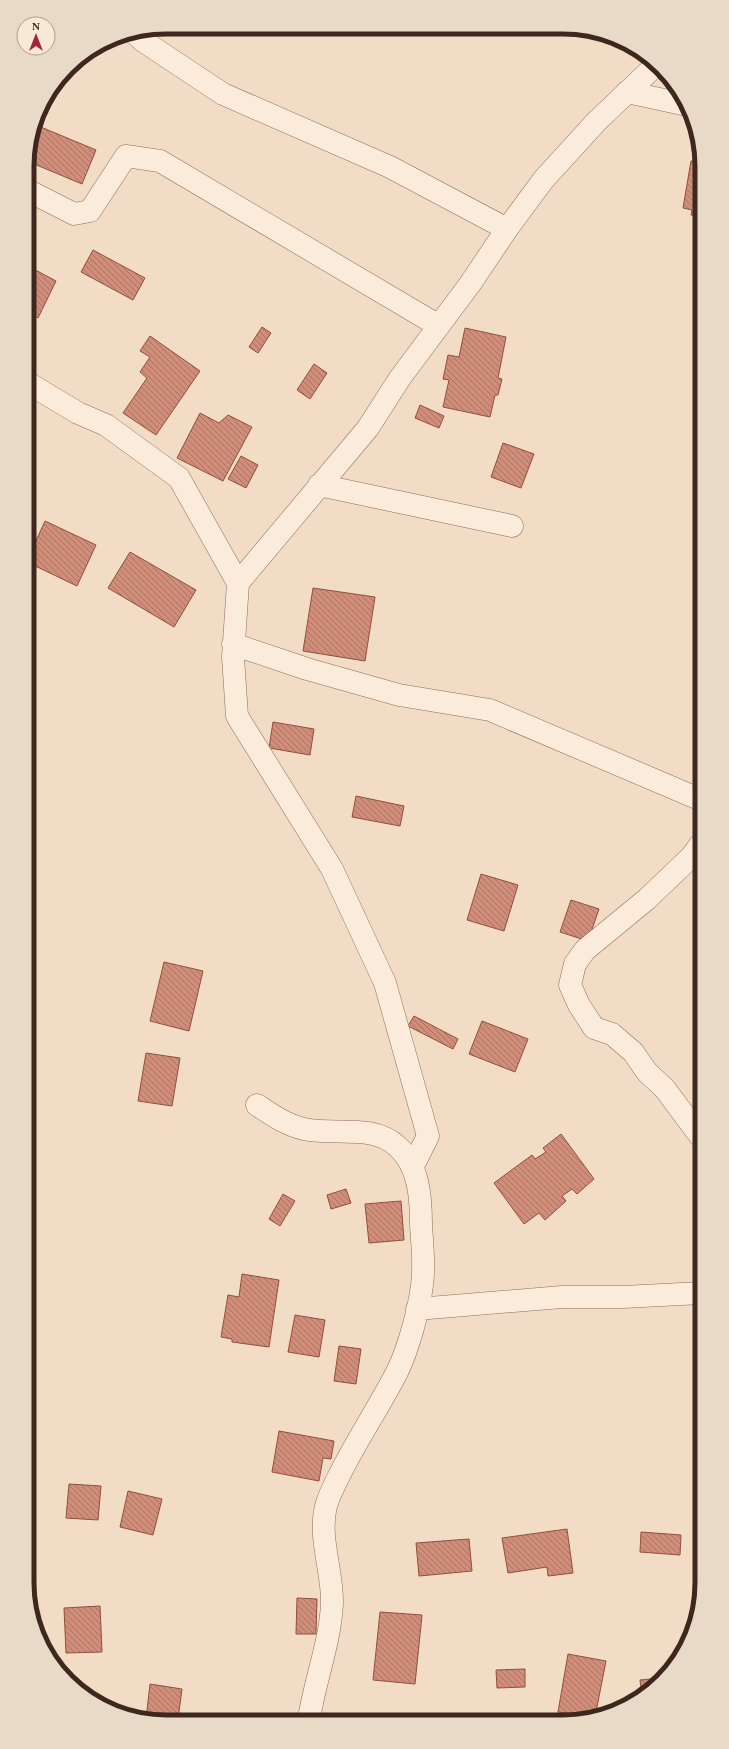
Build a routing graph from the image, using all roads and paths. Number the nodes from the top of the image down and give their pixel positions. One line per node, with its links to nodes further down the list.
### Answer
1 (140, 37): 6 (street)
2 (652, 69): 3 (street)
3 (627, 92): 4 (street); 6 (street)
4 (678, 103)
5 (34, 194): 7 (street)
6 (507, 229): 7 (street)
7 (439, 326): 9 (street)
8 (34, 387): 11 (street)
9 (319, 485): 10 (street); 11 (street)
10 (512, 526)
11 (238, 583): 12 (street)
12 (234, 644): 13 (street); 17 (street)
13 (695, 798)
14 (695, 852): 16 (street)
15 (257, 1105): 17 (street)
16 (695, 1129)
17 (413, 1166): 19 (street)
18 (695, 1293): 19 (street)
19 (417, 1309): 20 (street)
20 (310, 1715)

